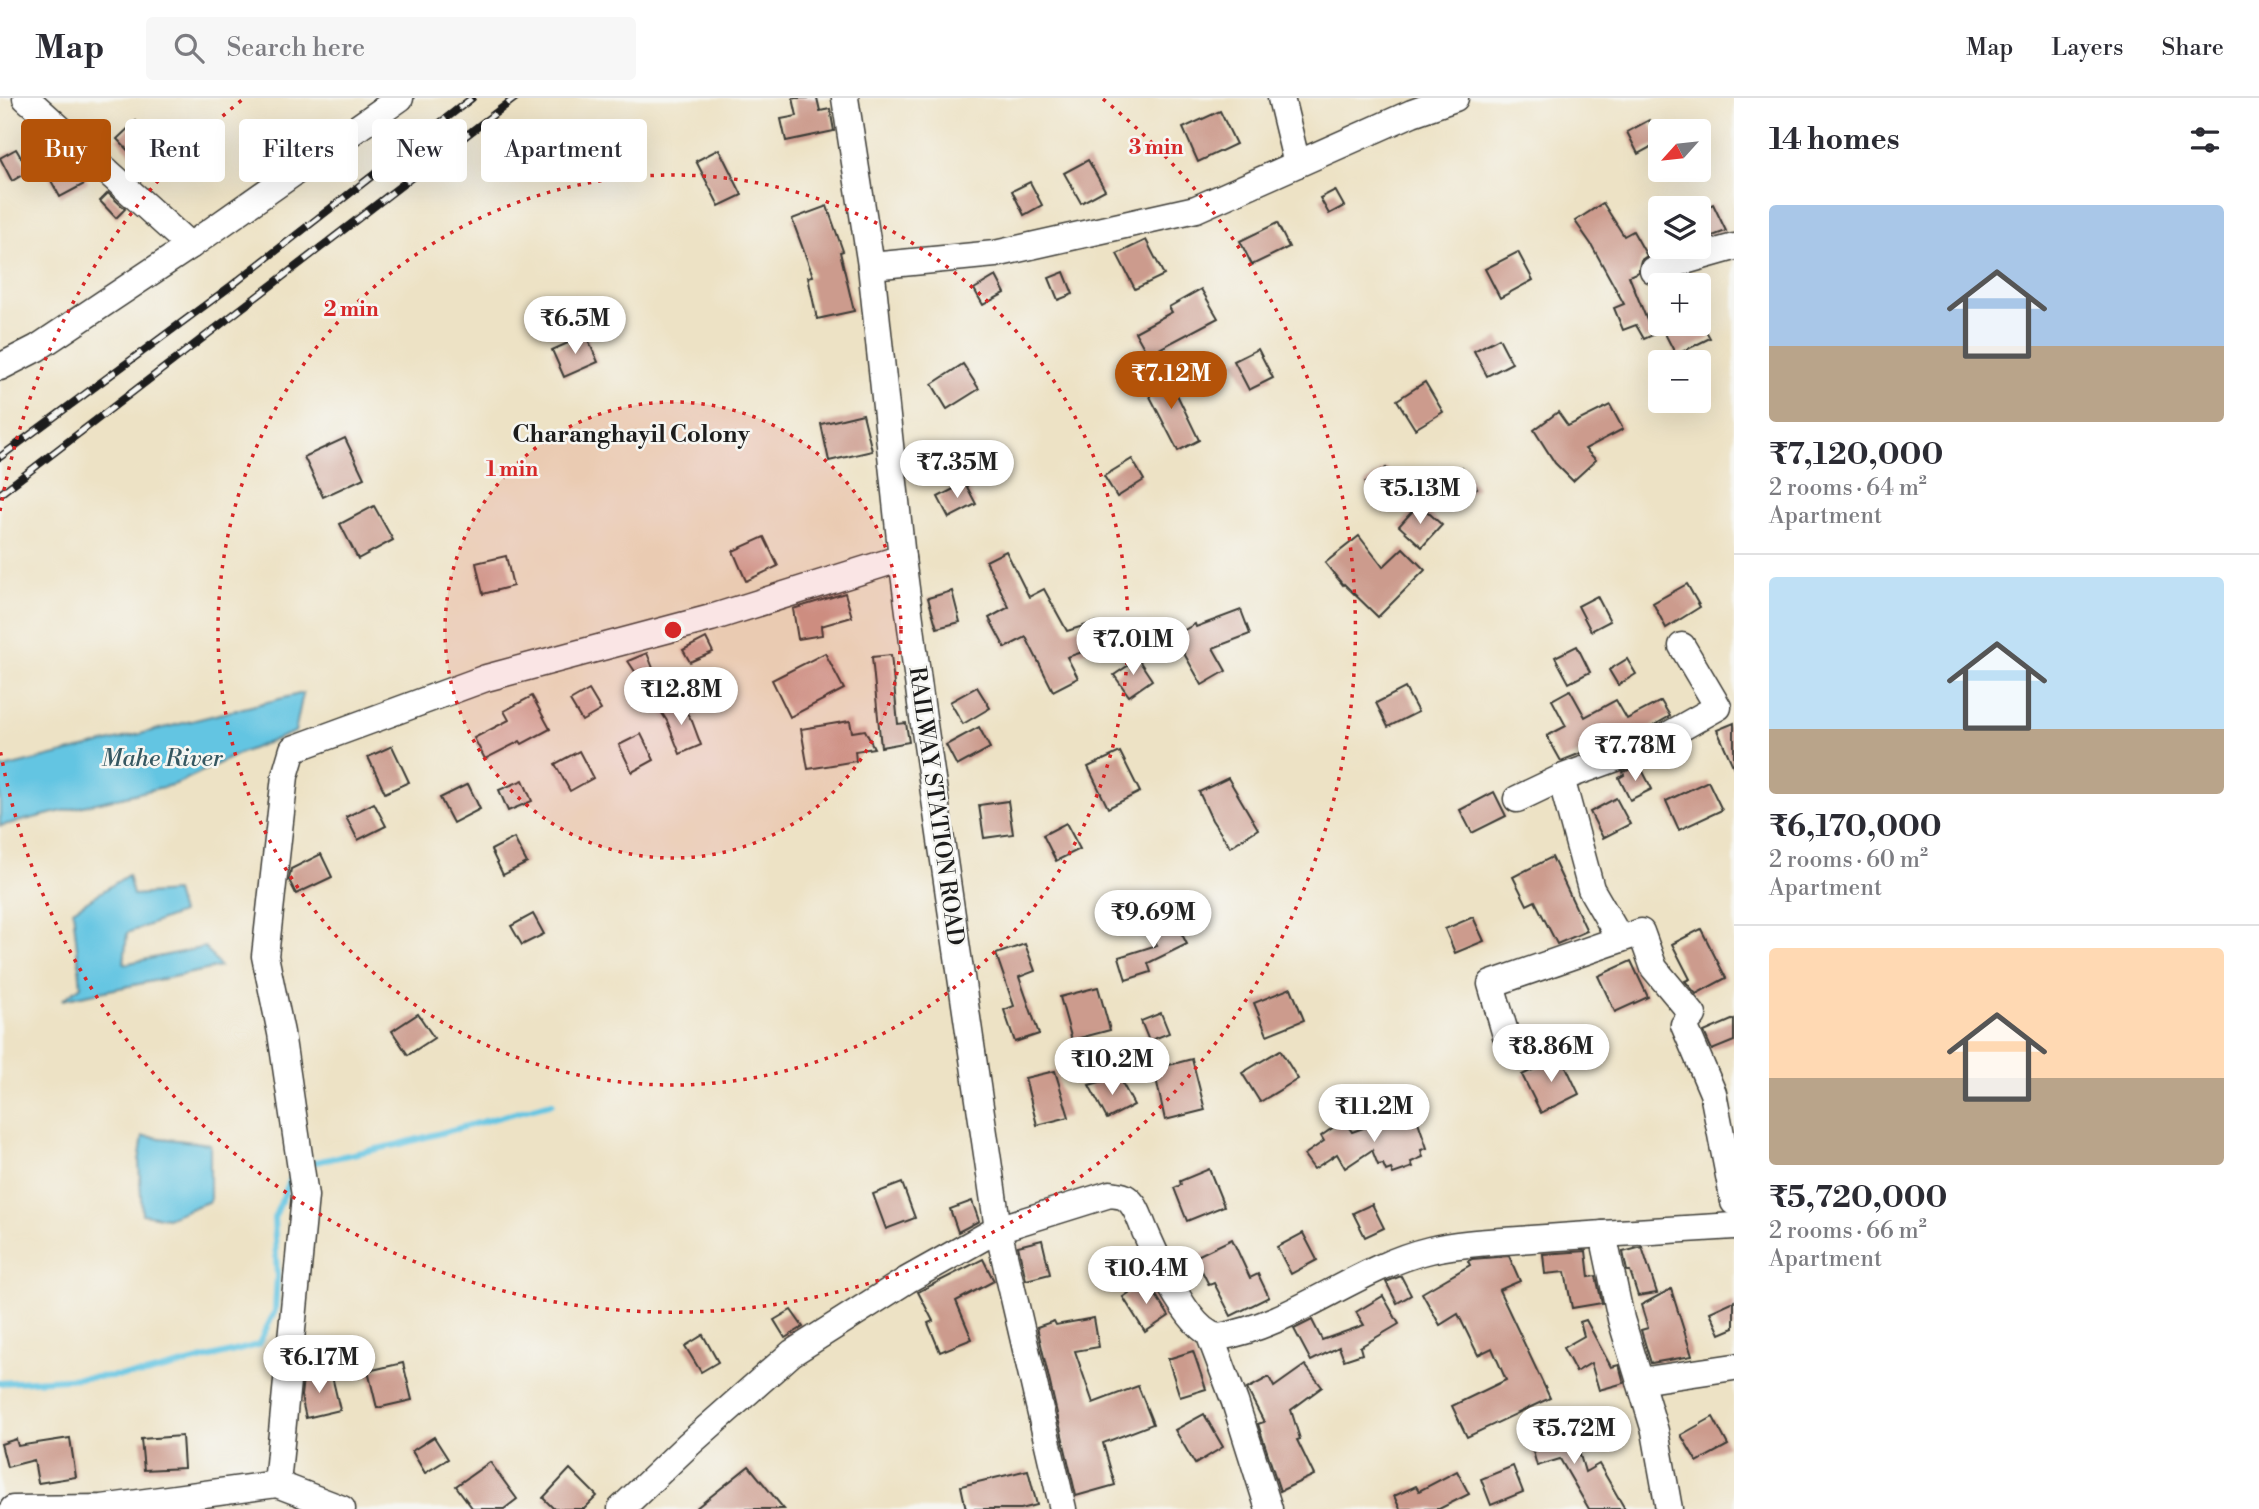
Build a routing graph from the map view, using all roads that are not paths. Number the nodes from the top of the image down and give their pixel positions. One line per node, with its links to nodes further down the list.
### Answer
1 (26, 98): 7 (street)
2 (400, 98): 7 (street)
3 (845, 98): 9 (street, RAILWAY STATION ROAD)
4 (1280, 98): 6 (street)
5 (1455, 98): 6 (street)
6 (1297, 164): 9 (street)
7 (190, 246): 11 (street)
8 (1734, 247): 10 (street)
9 (871, 266): 12 (street, RAILWAY STATION ROAD)
10 (1653, 270)
11 (0, 367)
12 (902, 558): 21 (street, RAILWAY STATION ROAD); 26 (street)
13 (1682, 646): 14 (street)
14 (1726, 702): 15 (street)
15 (1561, 778): 16 (street); 17 (street)
16 (1517, 799)
17 (1620, 939): 18 (street); 19 (street)
18 (1509, 1046)
19 (1734, 1202)
20 (1734, 1226): 22 (street)
21 (998, 1229): 23 (street); 29 (street); 30 (street, RAILWAY STATION ROAD)
22 (1603, 1234): 23 (street); 25 (street)
23 (1210, 1336): 31 (street)
24 (1734, 1367): 25 (street)
25 (1640, 1381): 32 (street)
26 (277, 1484): 27 (street); 28 (street)
27 (13, 1509)
28 (342, 1509)
29 (621, 1509)
30 (1063, 1509)
31 (1269, 1509)
32 (1669, 1509)

